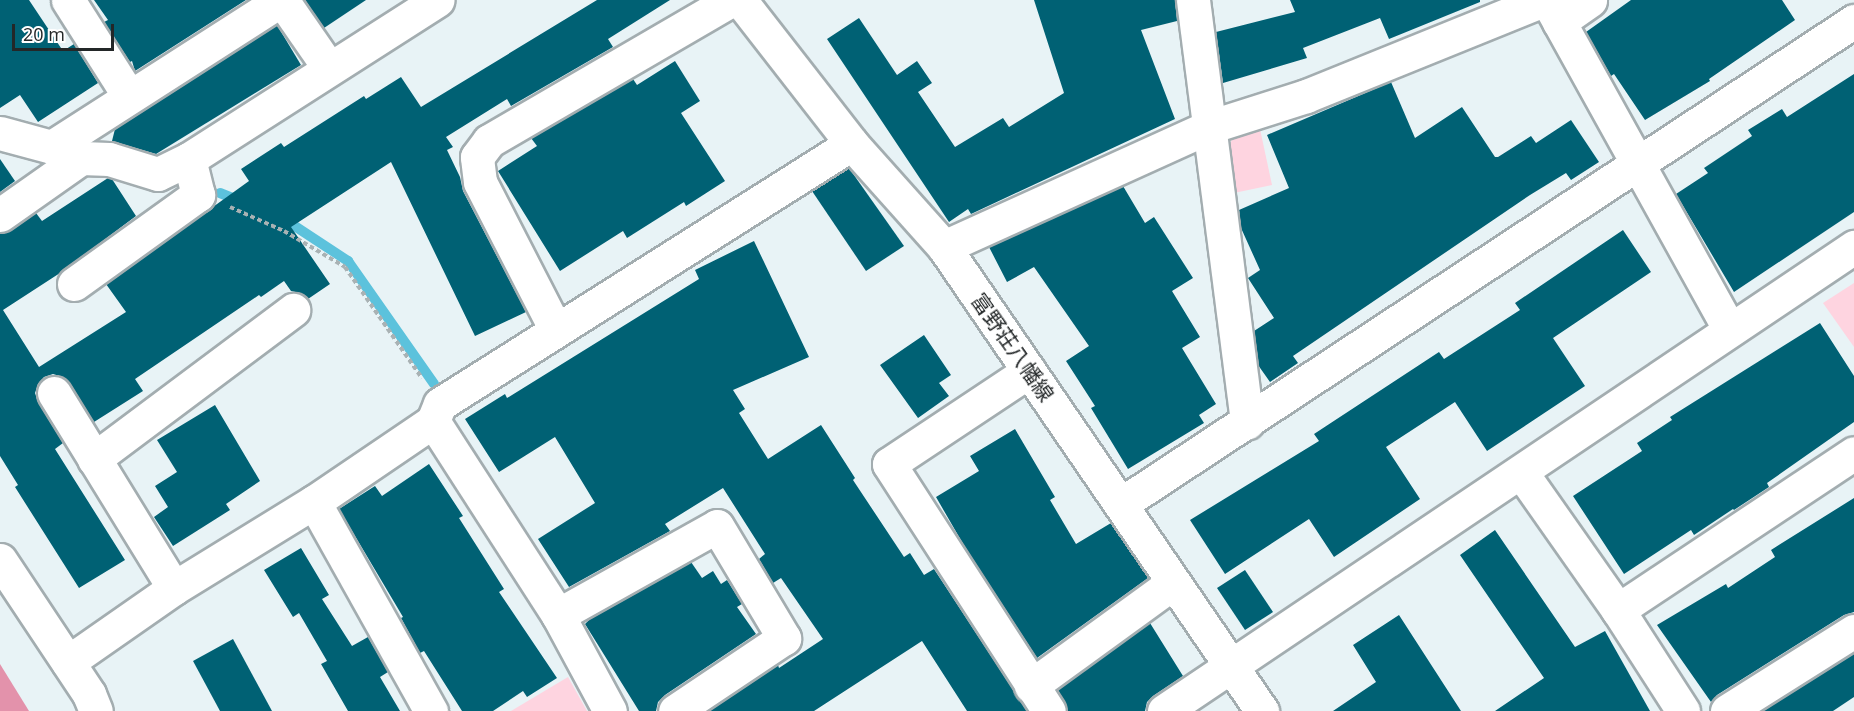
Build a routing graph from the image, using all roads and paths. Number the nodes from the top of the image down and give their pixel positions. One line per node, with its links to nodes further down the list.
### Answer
1 (68, 0): 11 (street)
2 (281, 0): 10 (street); 11 (street)
3 (438, 0): 10 (street)
4 (730, 0): 24 (street)
5 (740, 0): 14 (street, 富野荘八幡線)
6 (1193, 0): 12 (street)
7 (1590, 0): 8 (street)
8 (1550, 7): 12 (street); 17 (street)
9 (1854, 21): 17 (street)
10 (329, 68): 16 (street)
11 (129, 96): 15 (street)
12 (1209, 127): 20 (street); 29 (street)
13 (0, 133): 15 (street)
14 (852, 144): 20 (street, 富野荘八幡線); 24 (street)
15 (67, 153): 16 (street); 19 (street)
16 (189, 159): 18 (street)
17 (1636, 164): 25 (street); 29 (street)
18 (198, 195): 22 (street); 28 (path)
19 (0, 215)
20 (944, 247): 26 (street, 富野荘八幡線)
21 (1854, 247): 25 (street)
22 (74, 284)
23 (293, 310): 31 (street)
24 (556, 330): 28 (street)
25 (1730, 330): 32 (street)
26 (1029, 371): 34 (street, 富野荘八幡線); 43 (street)
27 (54, 393): 31 (street)
28 (436, 412): 33 (street); 39 (street)
29 (1247, 423): 34 (street)
30 (1854, 453): 38 (street)
31 (94, 459): 37 (street)
32 (1521, 472): 38 (street); 42 (street)
33 (314, 502): 37 (street); 45 (street)
34 (1121, 504): 36 (street, 富野荘八幡線)
35 (0, 560): 41 (street)
36 (1173, 583): 42 (street, 富野荘八幡線); 43 (street)
37 (174, 588): 41 (street)
38 (1618, 610): 50 (street)
39 (558, 615): 46 (street); 47 (street)
40 (1854, 631): 51 (street)
41 (68, 662): 44 (street)
42 (1233, 667): 48 (street); 49 (street, 富野荘八幡線)
43 (1040, 699)
44 (96, 711)
45 (431, 711)
46 (610, 711)
47 (675, 711)
48 (1164, 711)
49 (1262, 711)
50 (1683, 711)
51 (1727, 711)

